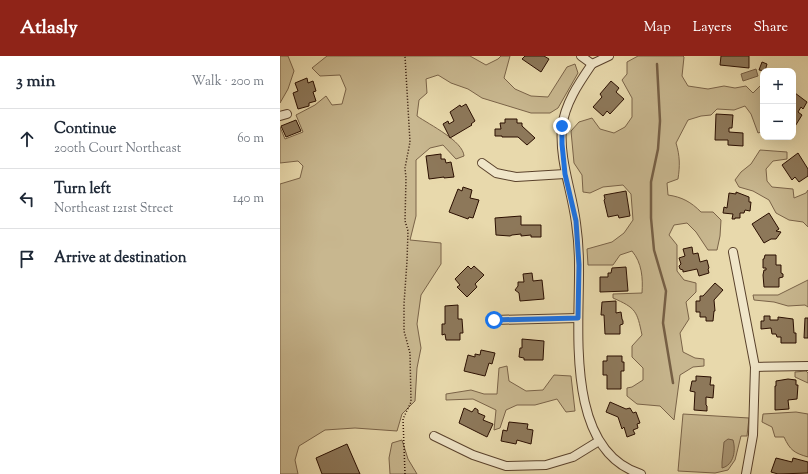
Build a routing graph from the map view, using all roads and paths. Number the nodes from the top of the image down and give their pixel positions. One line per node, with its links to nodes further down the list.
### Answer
1 (405, 56): 14 (path)
2 (582, 56): 4 (street)
3 (609, 56): 4 (street)
4 (592, 64): 6 (street)
5 (482, 163): 6 (street)
6 (565, 174): 8 (street)
7 (734, 252): 11 (street)
8 (578, 318): 9 (street); 13 (street)
9 (494, 320)
10 (808, 366): 11 (street)
11 (755, 367): 16 (street)
12 (434, 436): 13 (street)
13 (599, 441): 15 (street)
14 (405, 474)
15 (642, 474)
16 (746, 474)

